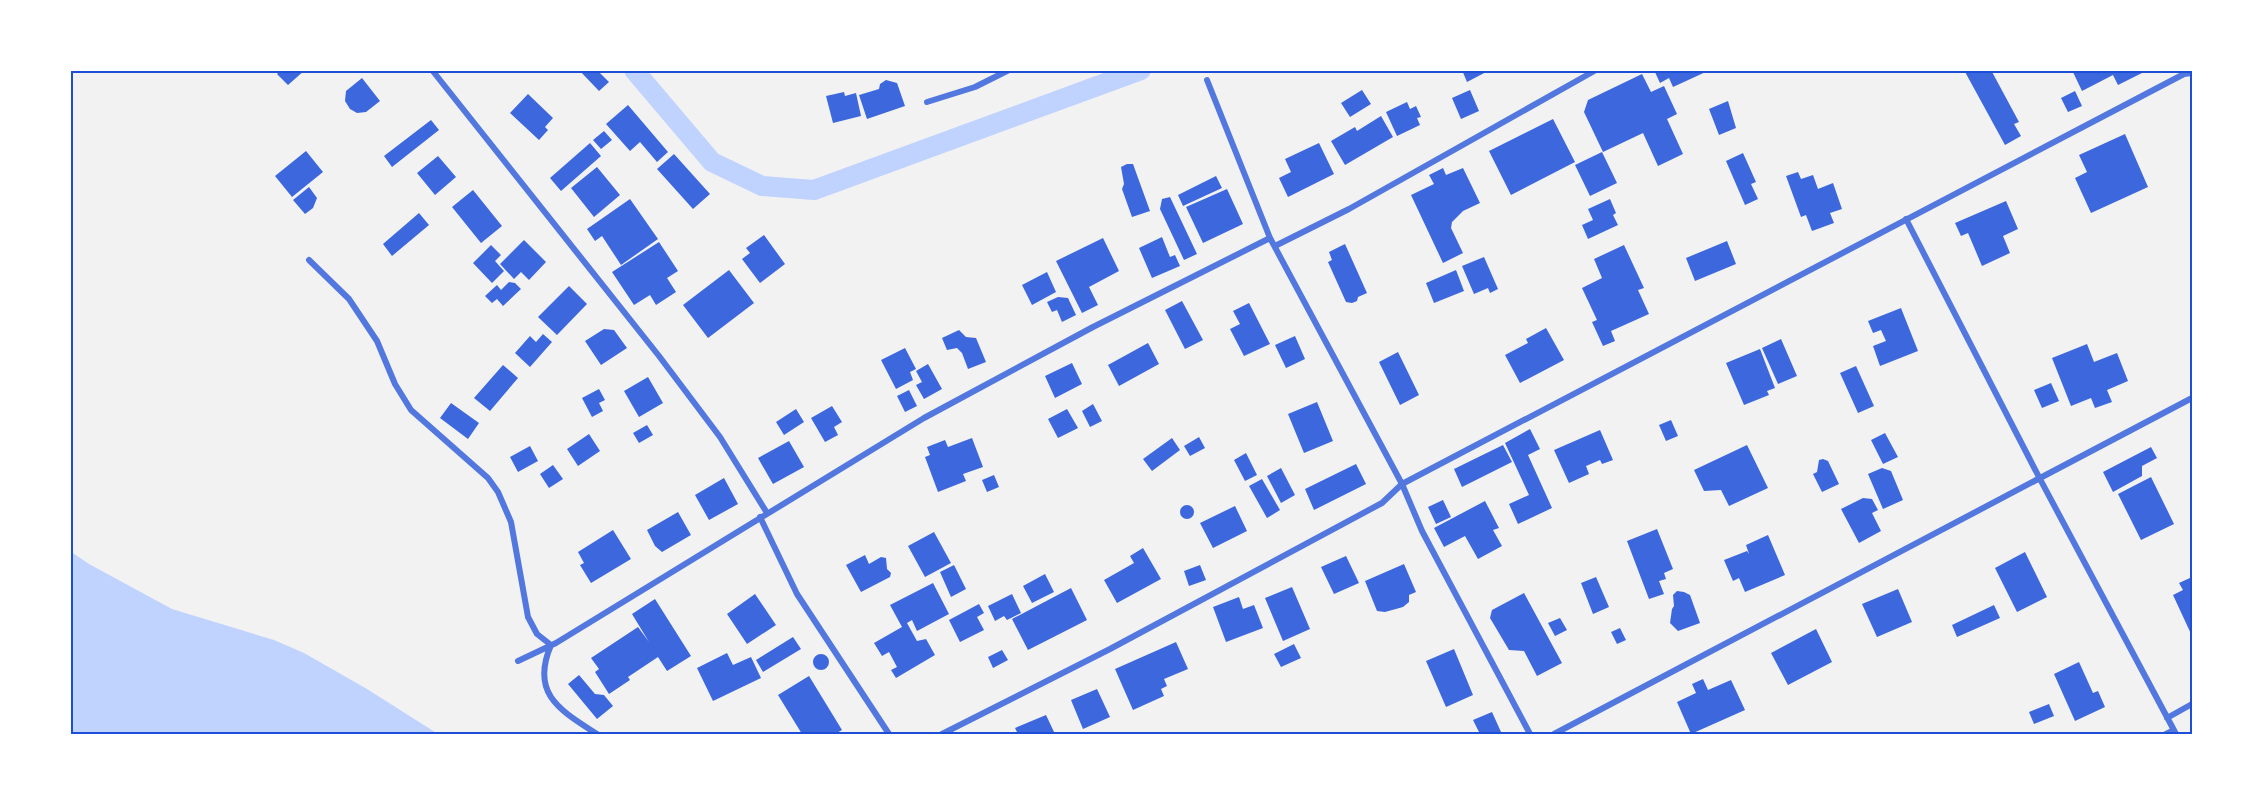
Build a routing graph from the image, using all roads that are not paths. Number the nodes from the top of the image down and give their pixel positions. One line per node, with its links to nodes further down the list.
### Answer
1 (432, 70): 14 (street)
2 (1009, 70): 6 (street)
3 (1596, 70): 9 (street)
4 (2189, 73): 7 (street)
5 (1207, 80): 8 (street)
6 (927, 102)
7 (1906, 219): 12 (street); 13 (street)
8 (1270, 238): 9 (street); 14 (street)
9 (1275, 246): 13 (street)
10 (309, 260): 16 (street)
11 (2193, 398): 12 (street)
12 (2040, 479): 19 (street); 25 (street)
13 (1402, 484): 23 (street); 24 (street)
14 (767, 513): 15 (street)
15 (760, 517): 16 (street); 22 (street)
16 (551, 645): 17 (street); 21 (street)
17 (518, 661)
18 (2193, 704): 19 (street)
19 (2167, 718): 20 (street)
20 (2175, 732): 26 (street)
21 (597, 735)
22 (890, 735)
23 (942, 735)
24 (1530, 735)
25 (1554, 735)
26 (2166, 735)

